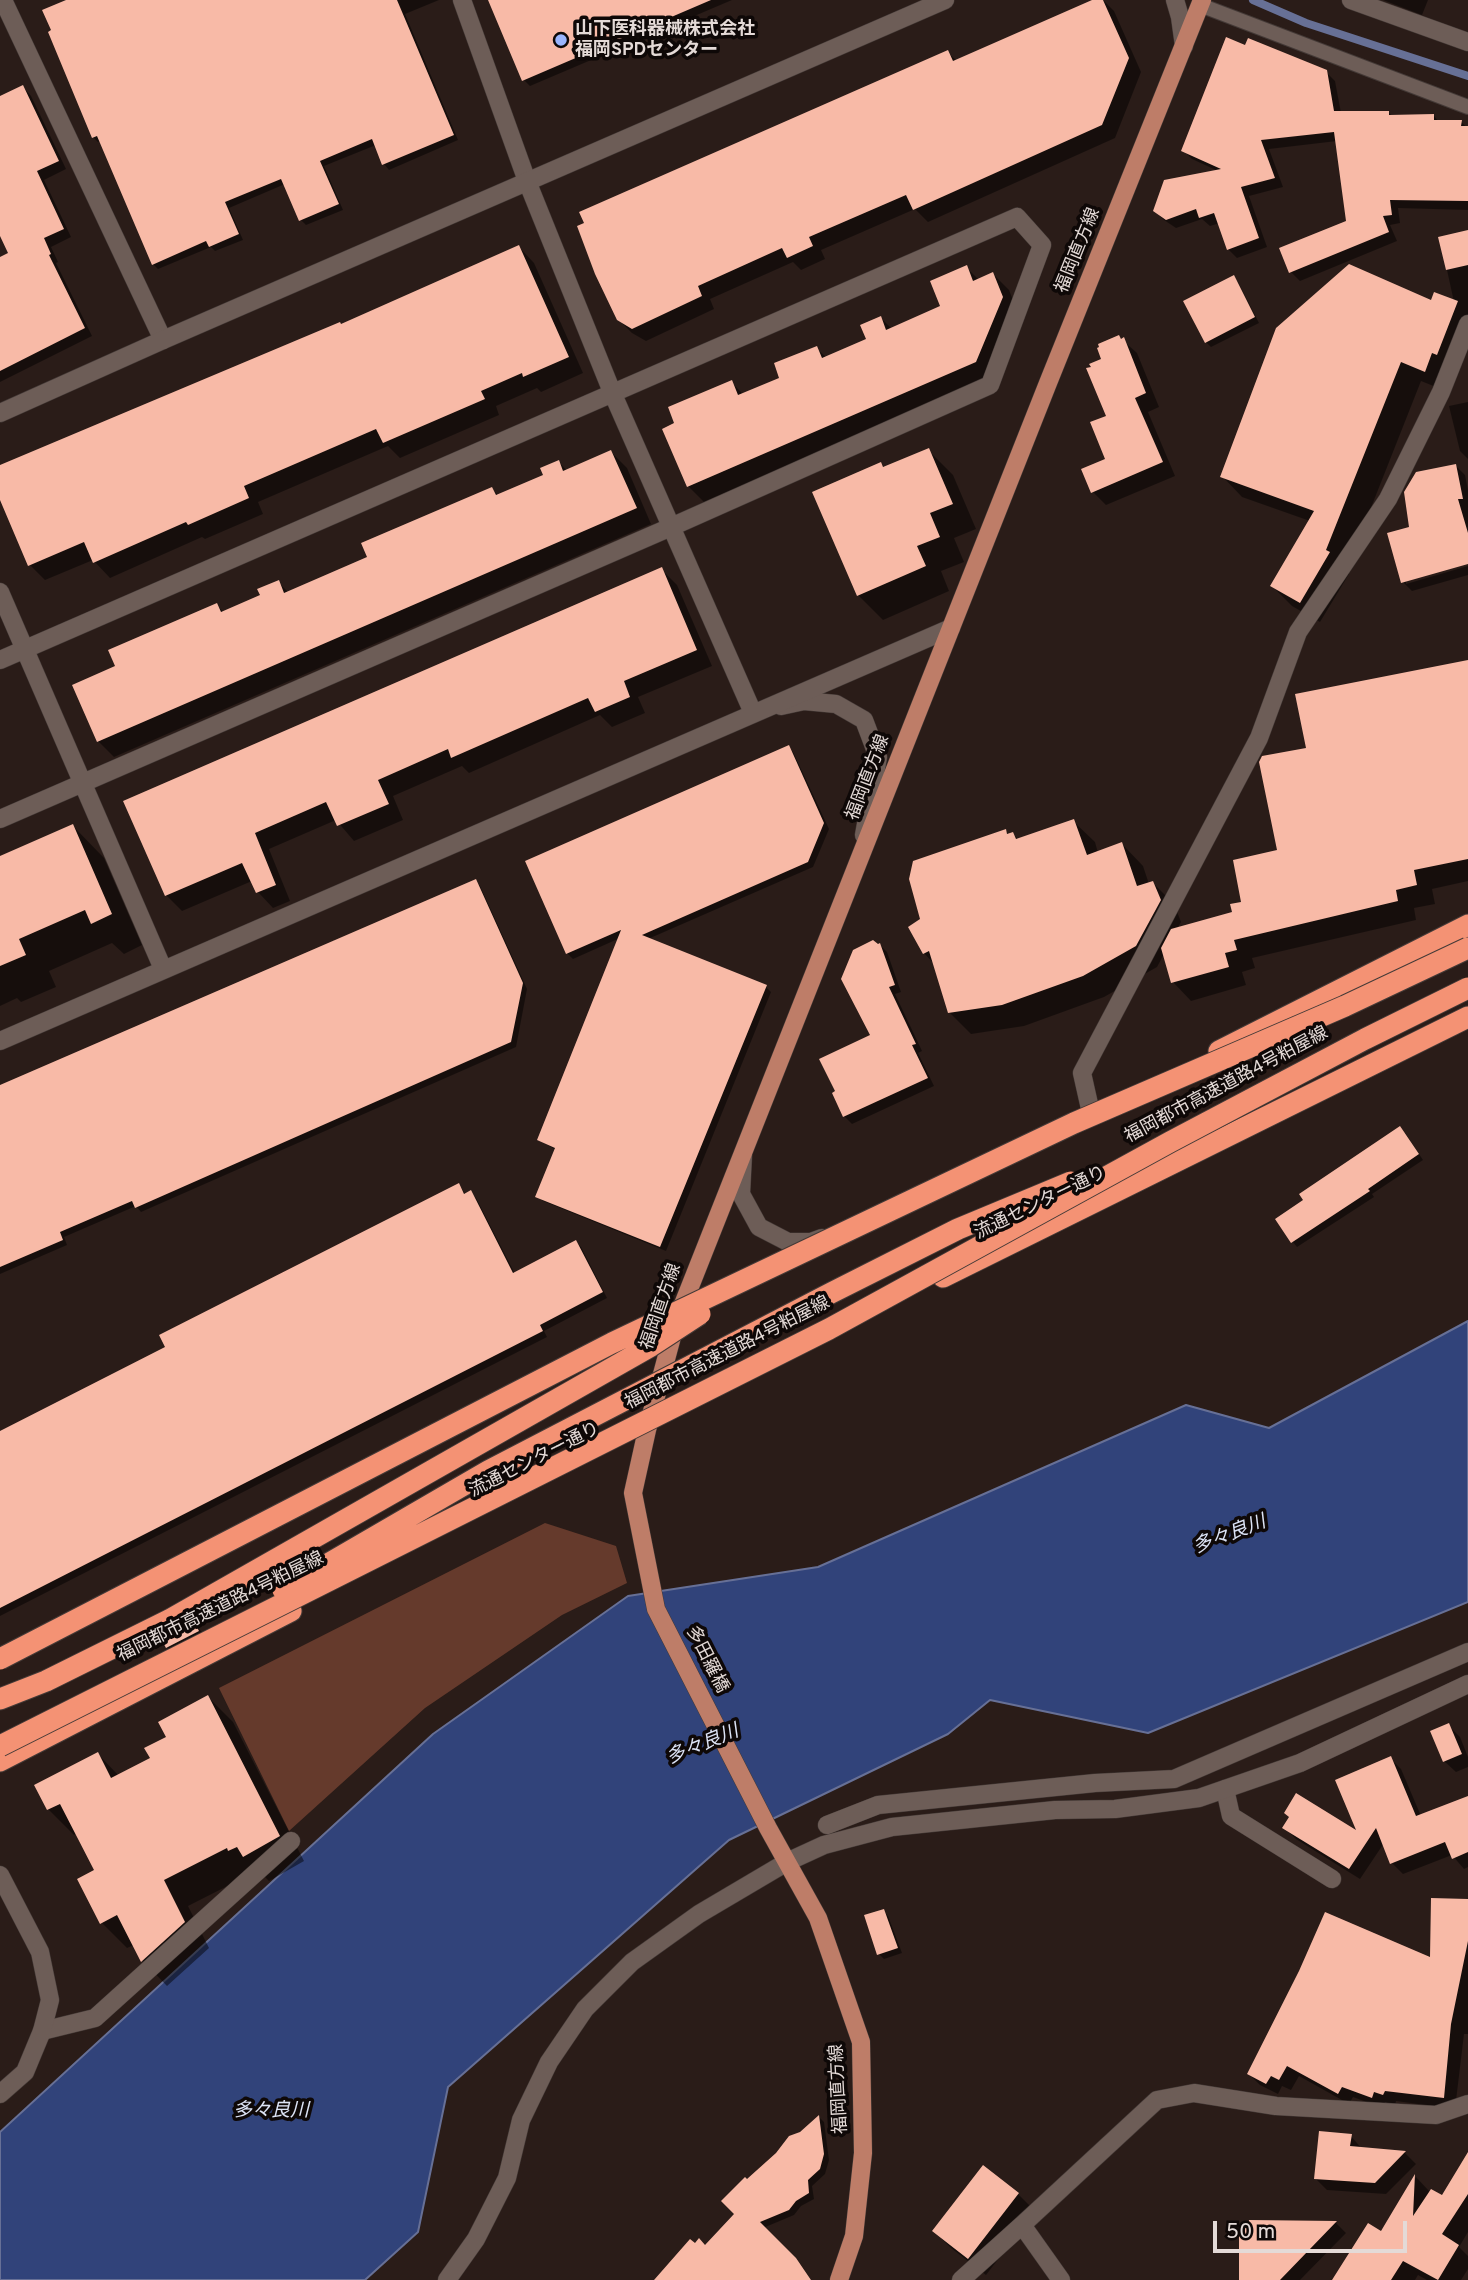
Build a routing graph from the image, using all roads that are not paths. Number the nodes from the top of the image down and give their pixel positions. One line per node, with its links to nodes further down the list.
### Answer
1 (4, 0): 12 (street)
2 (462, 0): 10 (street)
3 (945, 0): 10 (street)
4 (1175, 0): 8 (street)
5 (1351, 0): 7 (street)
6 (1201, 3): 8 (main road, 福岡直方線); 9 (lane)
7 (1468, 42)
8 (1184, 46): 17 (main road, 福岡直方線)
9 (1468, 107)
10 (527, 181): 12 (street); 13 (street)
11 (1468, 324): 30 (street)
12 (163, 340): 14 (street)
13 (612, 392): 15 (street); 15 (street); 18 (street)
14 (0, 413)
15 (671, 527): 20 (street); 21 (street)
16 (0, 593): 18 (street)
17 (951, 628): 20 (street); 23 (main road, 福岡直方線)
18 (25, 650): 19 (street); 21 (street)
19 (0, 660)
20 (752, 713): 23 (street); 26 (street)
21 (82, 783): 22 (street); 26 (street)
22 (0, 819)
23 (860, 860): 32 (main road, 福岡直方線)
24 (1468, 925): 30 (highway)
25 (1468, 948): 34 (highway, 福岡都市高速道路4号粕屋線, bridge)
26 (163, 970): 29 (street)
27 (1468, 988): 31 (highway, 福岡都市高速道路4号粕屋線, bridge)
28 (1468, 1017): 36 (highway, 流通センター通り)
29 (0, 1041)
30 (1091, 1113): 33 (highway)
31 (1170, 1142): 42 (highway, 福岡都市高速道路4号粕屋線, bridge); 42 (highway, bridge)
32 (743, 1152): 33 (street); 35 (main road, 福岡直方線)
33 (895, 1208): 35 (highway)
34 (782, 1263): 39 (highway, 福岡都市高速道路4号粕屋線, bridge); 41 (highway, bridge)
35 (676, 1322): 36 (main road, 福岡直方線); 39 (highway)
36 (647, 1430): 37 (main road, 福岡直方線); 42 (highway, 流通センター通り)
37 (650, 1584): 45 (main road, 多田羅橋)
38 (1468, 1652): 44 (street)
39 (0, 1661)
40 (1468, 1684): 43 (street)
41 (0, 1699)
42 (5, 1754)
43 (1224, 1789): 47 (street); 49 (street)
44 (828, 1825)
45 (768, 1828): 47 (main road, 福岡直方線)
46 (291, 1840): 50 (street)
47 (787, 1862): 54 (street); 55 (main road, 福岡直方線)
48 (0, 1875): 50 (street)
49 (1332, 1879)
50 (42, 2031): 51 (street)
51 (0, 2094)
52 (1468, 2104): 53 (street)
53 (1022, 2225): 56 (street); 57 (street)
54 (447, 2280)
55 (839, 2280)
56 (961, 2280)
57 (1061, 2280)

